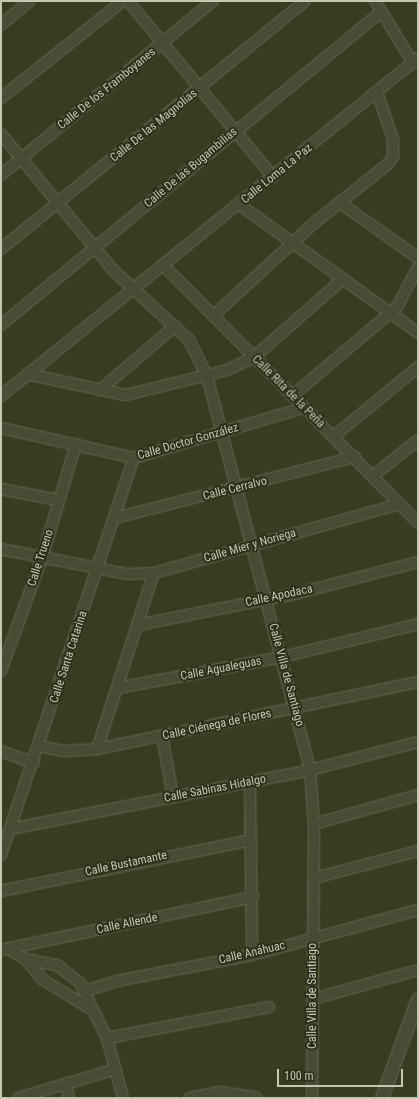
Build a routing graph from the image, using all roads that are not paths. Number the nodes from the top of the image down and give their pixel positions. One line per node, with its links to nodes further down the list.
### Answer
1 (30, 1): 8 (street)
2 (123, 1): 13 (street)
3 (128, 1): 9 (street)
4 (213, 1): 9 (street, Calle De los Framboyanes)
5 (305, 1): 11 (street, Calle De las Magnolias)
6 (375, 1): 7 (street)
7 (382, 12): 10 (street); 14 (street, Calle De las Bugambilias)
8 (1, 25)
9 (163, 43): 11 (street); 16 (street, Calle De los Framboyanes)
10 (415, 61): 12 (street, Calle Loma La Paz)
11 (200, 88): 14 (street); 20 (street, Calle De las Magnolias)
12 (377, 92): 18 (street, Calle Loma La Paz); 19 (street)
13 (1, 98)
14 (235, 131): 18 (street); 24 (street, Calle De las Bugambilias)
15 (1, 134): 16 (street, Calle Villa de Santiago)
16 (21, 158): 17 (street, Calle De los Framboyanes); 20 (street, Calle Villa de Santiago)
17 (1, 175)
18 (273, 177): 21 (street, Calle Loma La Paz)
19 (339, 202): 22 (street); 25 (street)
20 (58, 204): 23 (street, Calle De las Magnolias); 24 (street, Calle Villa de Santiago)
21 (240, 205): 22 (street); 26 (street, Calle Loma La Paz)
22 (290, 244): 28 (street); 31 (street)
23 (1, 249)
24 (96, 249): 29 (street, Calle Villa de Santiago); 32 (street, Calle De las Bugambilias)
25 (418, 258)
26 (163, 264): 29 (street, Calle Loma La Paz); 31 (street, Calle Rita de la Peña)
27 (418, 267): 30 (street)
28 (343, 280): 30 (street); 35 (street)
29 (133, 288): 33 (street, Calle Villa de Santiago); 37 (street, Calle Loma La Paz)
30 (391, 314): 34 (street); 41 (street)
31 (214, 315): 35 (street, Calle Rita de la Peña)
32 (1, 325)
33 (175, 326): 38 (street, Calle Villa de Santiago); 39 (street)
34 (418, 334)
35 (253, 358): 38 (street); 41 (street, Calle Rita de la Peña)
36 (418, 367): 45 (street)
37 (27, 374): 39 (street); 40 (street, Calle Loma La Paz)
38 (207, 376): 39 (street); 44 (street, Calle Villa de Santiago)
39 (100, 390)
40 (1, 396)
41 (292, 396): 42 (street, Calle Rita de la Peña)
42 (303, 408): 44 (street, Calle Doctor González); 45 (street, Calle Rita de la Peña)
43 (1, 428): 47 (street, Calle Doctor González)
44 (222, 433): 49 (street, Calle Doctor González); 52 (street, Calle Villa de Santiago)
45 (333, 437): 48 (street, Calle Rita de la Peña)
46 (418, 440): 50 (street)
47 (76, 444): 49 (street, Calle Doctor González); 53 (street, Calle Trueno)
48 (355, 457): 50 (street, Calle Rita de la Peña); 52 (street, Calle Cerralvo)
49 (134, 458): 55 (street, Calle Santa Catarina)
50 (374, 475): 54 (street, Calle Rita de la Peña)
51 (1, 489): 53 (street)
52 (237, 489): 55 (street, Calle Cerralvo); 57 (street, Calle Villa de Santiago)
53 (58, 500): 59 (street, Calle Trueno)
54 (400, 504): 56 (street, Calle Rita de la Peña); 57 (street, Calle Mier y Noriega)
55 (115, 518): 61 (street, Calle Santa Catarina)
56 (417, 519)
57 (251, 545): 62 (street, Calle Mier y Noriega); 63 (street, Calle Villa de Santiago)
58 (1, 550): 59 (street, Calle Mier y Noriega)
59 (42, 558): 61 (street, Calle Mier y Noriega); 67 (street, Calle Trueno)
60 (418, 562): 63 (street, Calle Apodaca)
61 (99, 569): 62 (street, Calle Mier y Noriega); 73 (street, Calle Santa Catarina)
62 (154, 573): 65 (street)
63 (266, 600): 65 (street, Calle Apodaca); 66 (street, Calle Villa de Santiago)
64 (418, 624): 66 (street, Calle Agualeguas)
65 (138, 625): 69 (street)
66 (282, 657): 69 (street, Calle Agualeguas); 70 (street, Calle Villa de Santiago)
67 (1, 671)
68 (418, 682): 70 (street, Calle Ciénega de Flores)
69 (118, 688): 74 (street)
70 (295, 709): 71 (street, Calle Ciénega de Flores); 77 (street, Calle Villa de Santiago)
71 (162, 736): 74 (street, Calle Ciénega de Flores); 80 (street)
72 (418, 742): 77 (street, Calle Sabinas Hidalgo)
73 (39, 746): 74 (street, Calle Ciénega de Flores); 76 (street, Calle Santa Catarina)
74 (97, 749)
75 (1, 751): 76 (street)
76 (34, 762): 82 (street, Calle Santa Catarina)
77 (310, 770): 78 (street, Calle Sabinas Hidalgo); 81 (street, Calle Villa de Santiago)
78 (250, 782): 80 (street, Calle Sabinas Hidalgo); 83 (street)
79 (418, 795): 81 (street)
80 (173, 796): 82 (street, Calle Sabinas Hidalgo)
81 (314, 824): 86 (street, Calle Villa de Santiago)
82 (10, 829): 85 (street, Calle Santa Catarina)
83 (251, 840): 87 (street, Calle Bustamante); 88 (street)
84 (418, 851): 86 (street)
85 (1, 855)
86 (314, 878): 90 (street, Calle Villa de Santiago)
87 (1, 891)
88 (253, 897): 91 (street, Calle Allende); 92 (street)
89 (418, 910): 90 (street, Calle Anáhuac)
90 (312, 939): 92 (street, Calle Anáhuac); 96 (street, Calle Villa de Santiago)
91 (5, 949): 93 (street)
92 (252, 955): 95 (street, Calle Anáhuac)
93 (25, 959): 95 (street); 99 (street)
94 (418, 970): 96 (street)
95 (85, 991): 99 (street)
96 (313, 999): 109 (street, Calle Villa de Santiago)
97 (418, 999): 100 (street)
98 (269, 1007): 101 (street)
99 (91, 1009): 101 (street)
100 (415, 1015): 110 (street)
101 (107, 1038): 102 (street)
102 (116, 1069): 103 (street); 106 (street)
103 (66, 1083): 104 (street); 105 (street)
104 (18, 1098)
105 (69, 1098)
106 (123, 1098)
107 (190, 1098): 108 (street)
108 (257, 1098)
109 (312, 1098)
110 (382, 1098)

